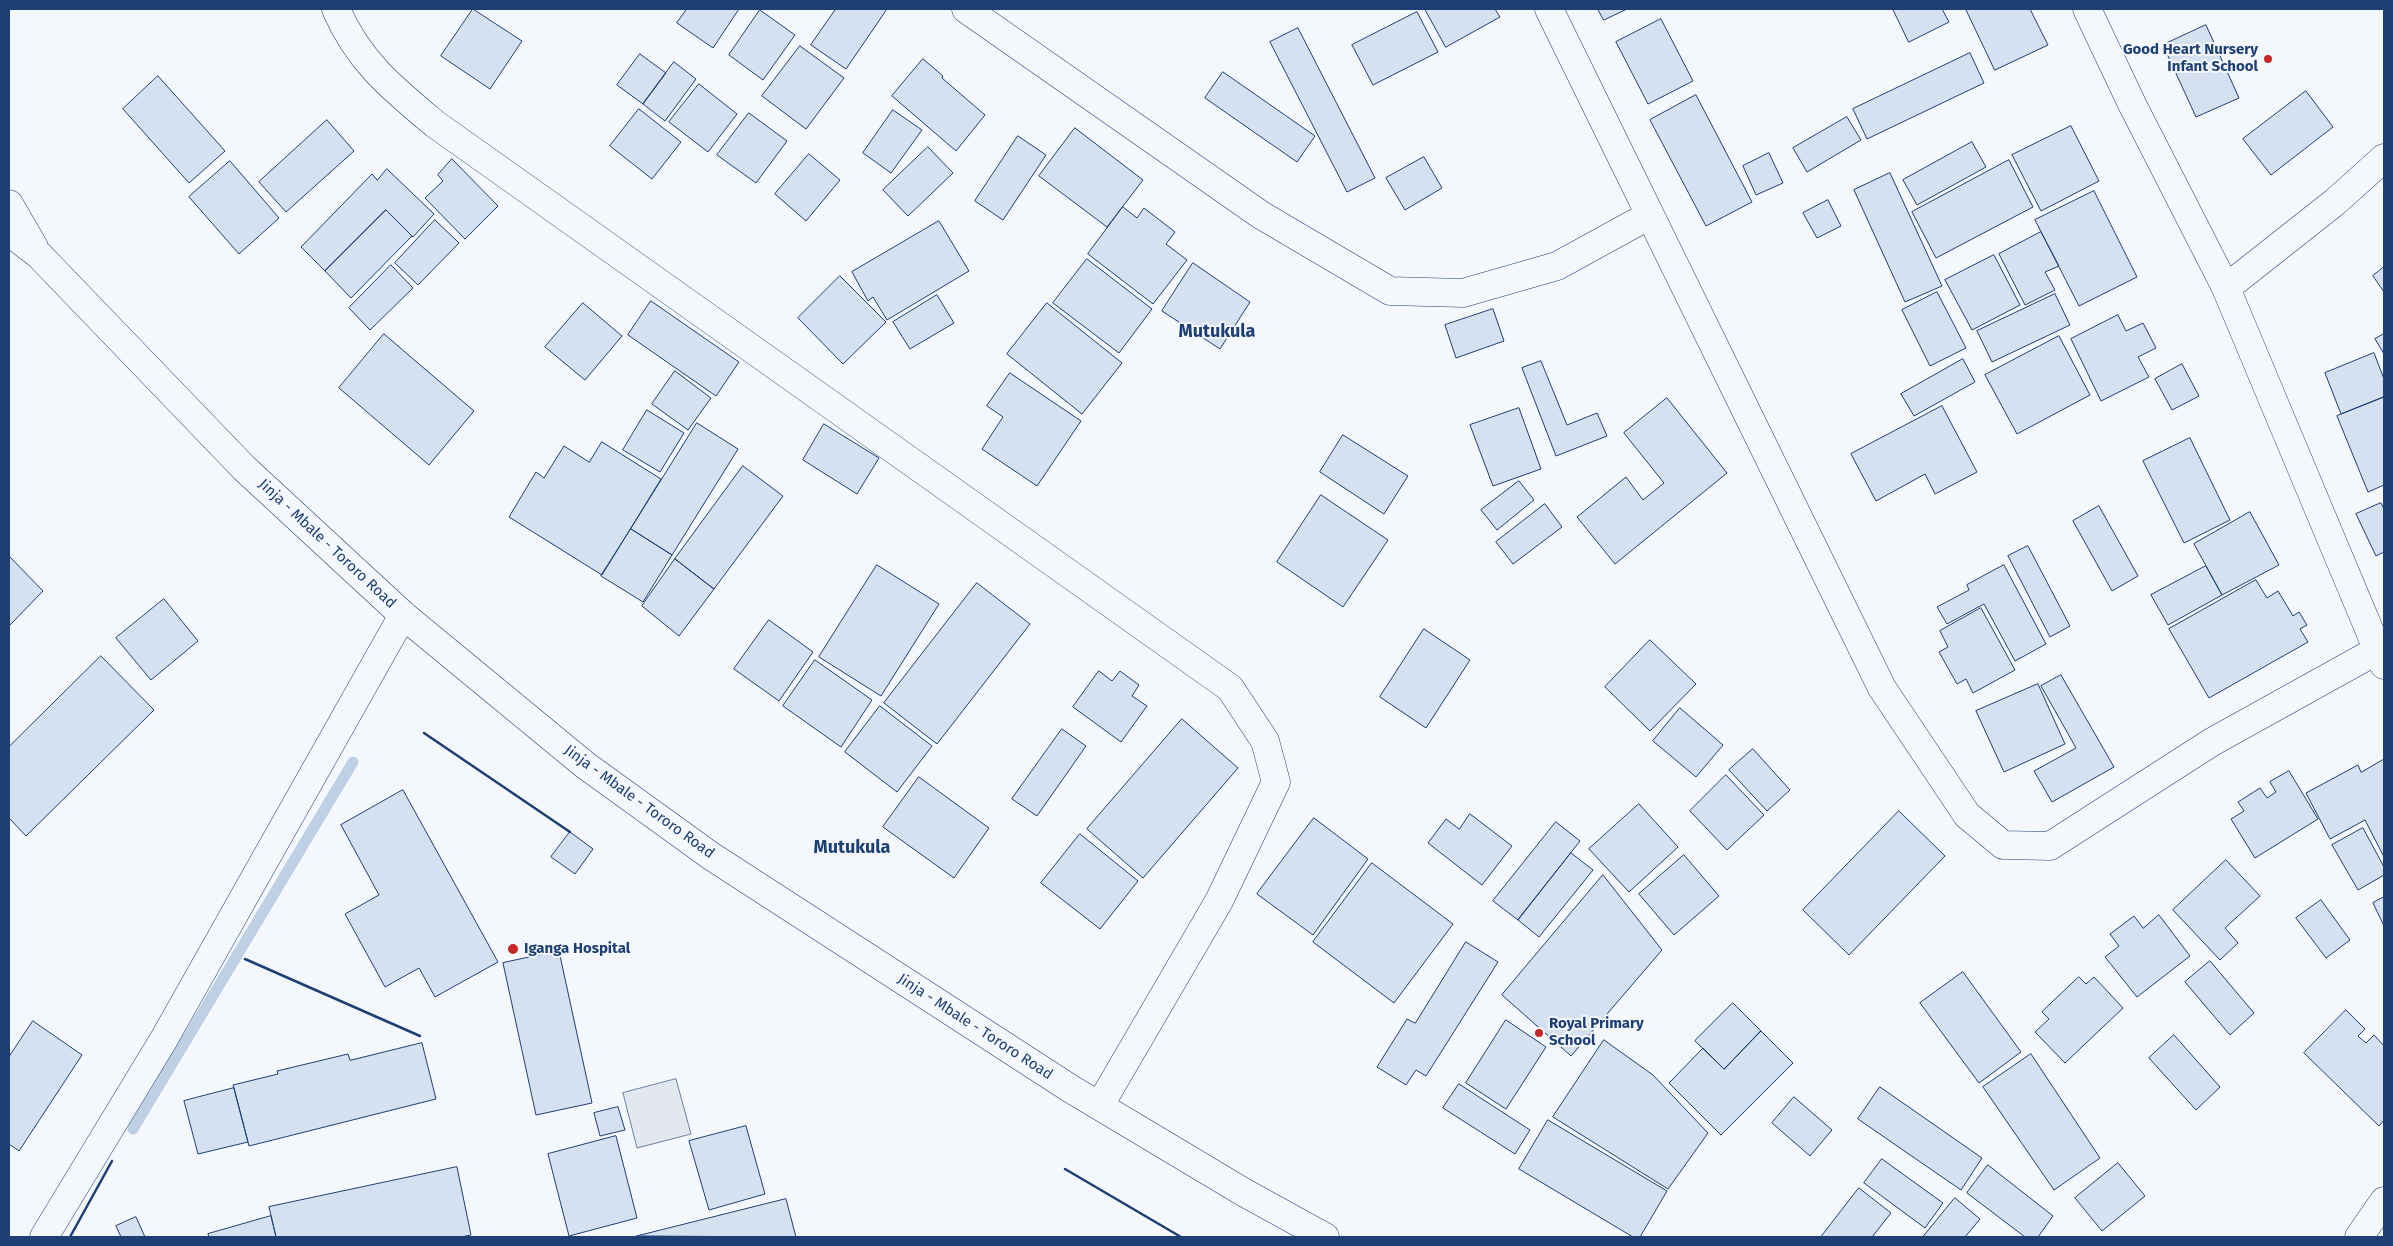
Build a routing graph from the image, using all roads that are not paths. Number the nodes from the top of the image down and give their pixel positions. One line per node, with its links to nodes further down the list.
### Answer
1 (336, 9): 13 (street)
2 (966, 9): 7 (street)
3 (1549, 9): 7 (street)
4 (2087, 9): 10 (street)
5 (2384, 158): 10 (street)
6 (9, 204): 9 (street, Jinja - Mbale - Tororo Road)
7 (1650, 215): 12 (street)
8 (9, 232): 9 (street, Jinja - Mbale - Tororo Road)
9 (39, 255): 11 (street, Jinja - Mbale - Tororo Road)
10 (2226, 288): 12 (street)
11 (403, 615): 13 (street, Jinja - Mbale - Tororo Road); 15 (street)
12 (2380, 658)
13 (1100, 1105): 16 (street, Jinja - Mbale - Tororo Road)
14 (2384, 1201): 17 (street)
15 (44, 1237)
16 (1325, 1237)
17 (2359, 1237)

